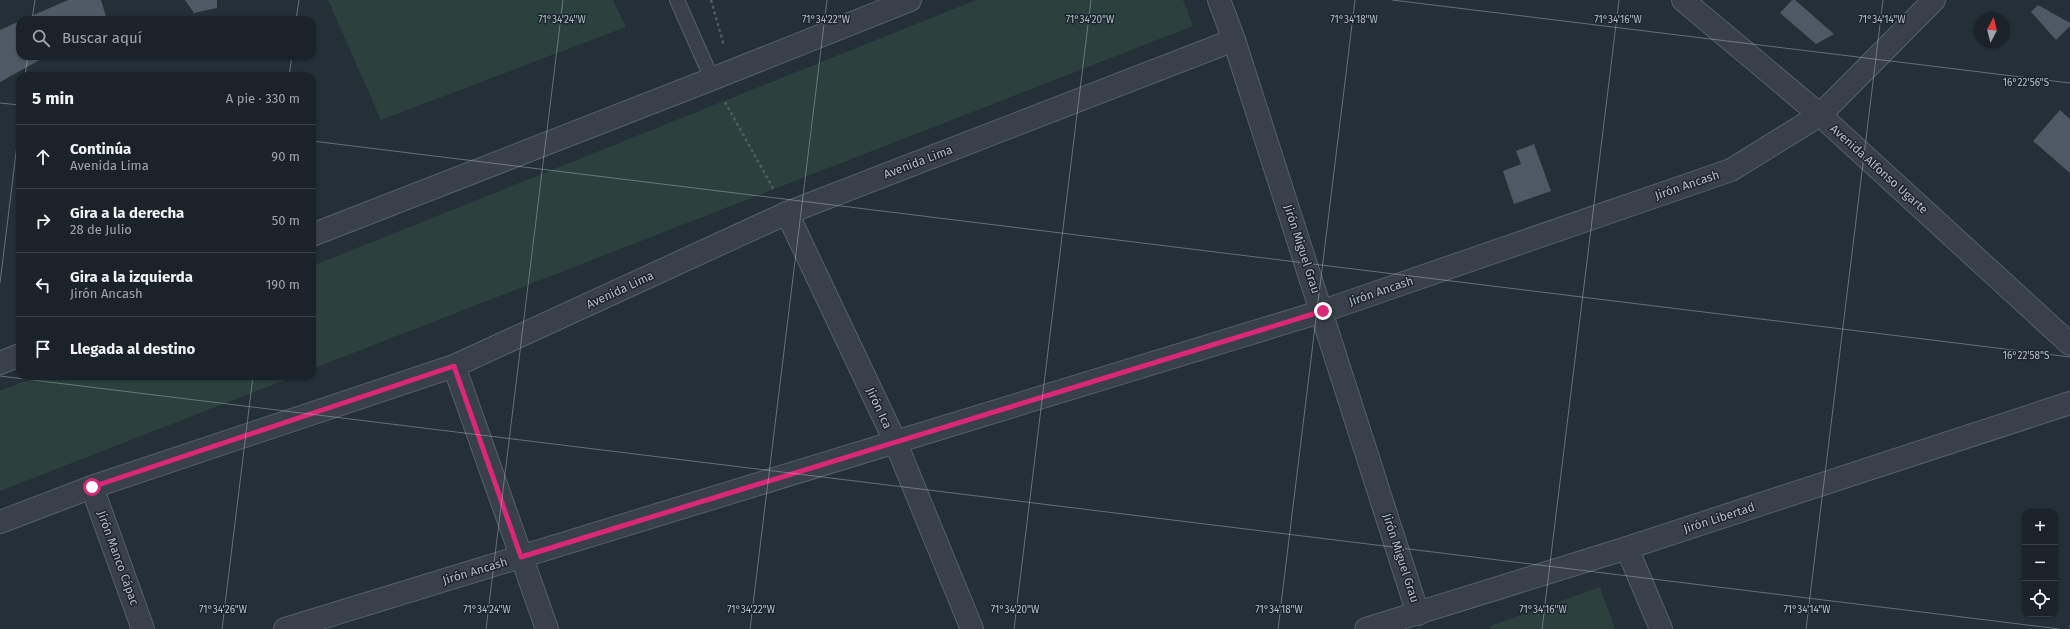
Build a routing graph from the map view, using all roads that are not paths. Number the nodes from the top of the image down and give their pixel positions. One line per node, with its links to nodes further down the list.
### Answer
1 (677, 0): 7 (lane)
2 (910, 0): 7 (street)
3 (1219, 0): 6 (street, Jirón Miguel Grau)
4 (1682, 0): 8 (street, Avenida Alfonso Ugarte)
5 (1934, 0): 8 (street, Jirón Ancash)
6 (1234, 40): 9 (street, Avenida Lima); 11 (street, Jirón Miguel Grau)
7 (722, 75): 10 (street)
8 (1820, 115): 11 (street, Jirón Ancash); 12 (street, Avenida Alfonso Ugarte)
9 (787, 213): 15 (street, Avenida Lima); 17 (street, Jirón Ica)
10 (316, 234)
11 (1323, 311): 17 (street, Jirón Ancash); 22 (street, Jirón Miguel Grau)
12 (2070, 344)
13 (16, 357): 14 (street)
14 (0, 363)
15 (454, 366): 18 (street, Avenida Lima); 21 (street)
16 (2070, 403): 20 (street, Jirón Libertad)
17 (895, 441): 21 (street, Jirón Ancash); 26 (street, Jirón Ica)
18 (92, 487): 19 (street, Avenida Lima); 23 (street, Jirón Manco Cápac)
19 (0, 522)
20 (1627, 548): 22 (street, Jirón Libertad); 28 (street)
21 (521, 557): 24 (street, Jirón Ancash); 25 (street)
22 (1418, 614): 27 (street, Jirón Libertad)
23 (143, 629)
24 (285, 629)
25 (547, 629)
26 (972, 629)
27 (1366, 629)
28 (1661, 629)

